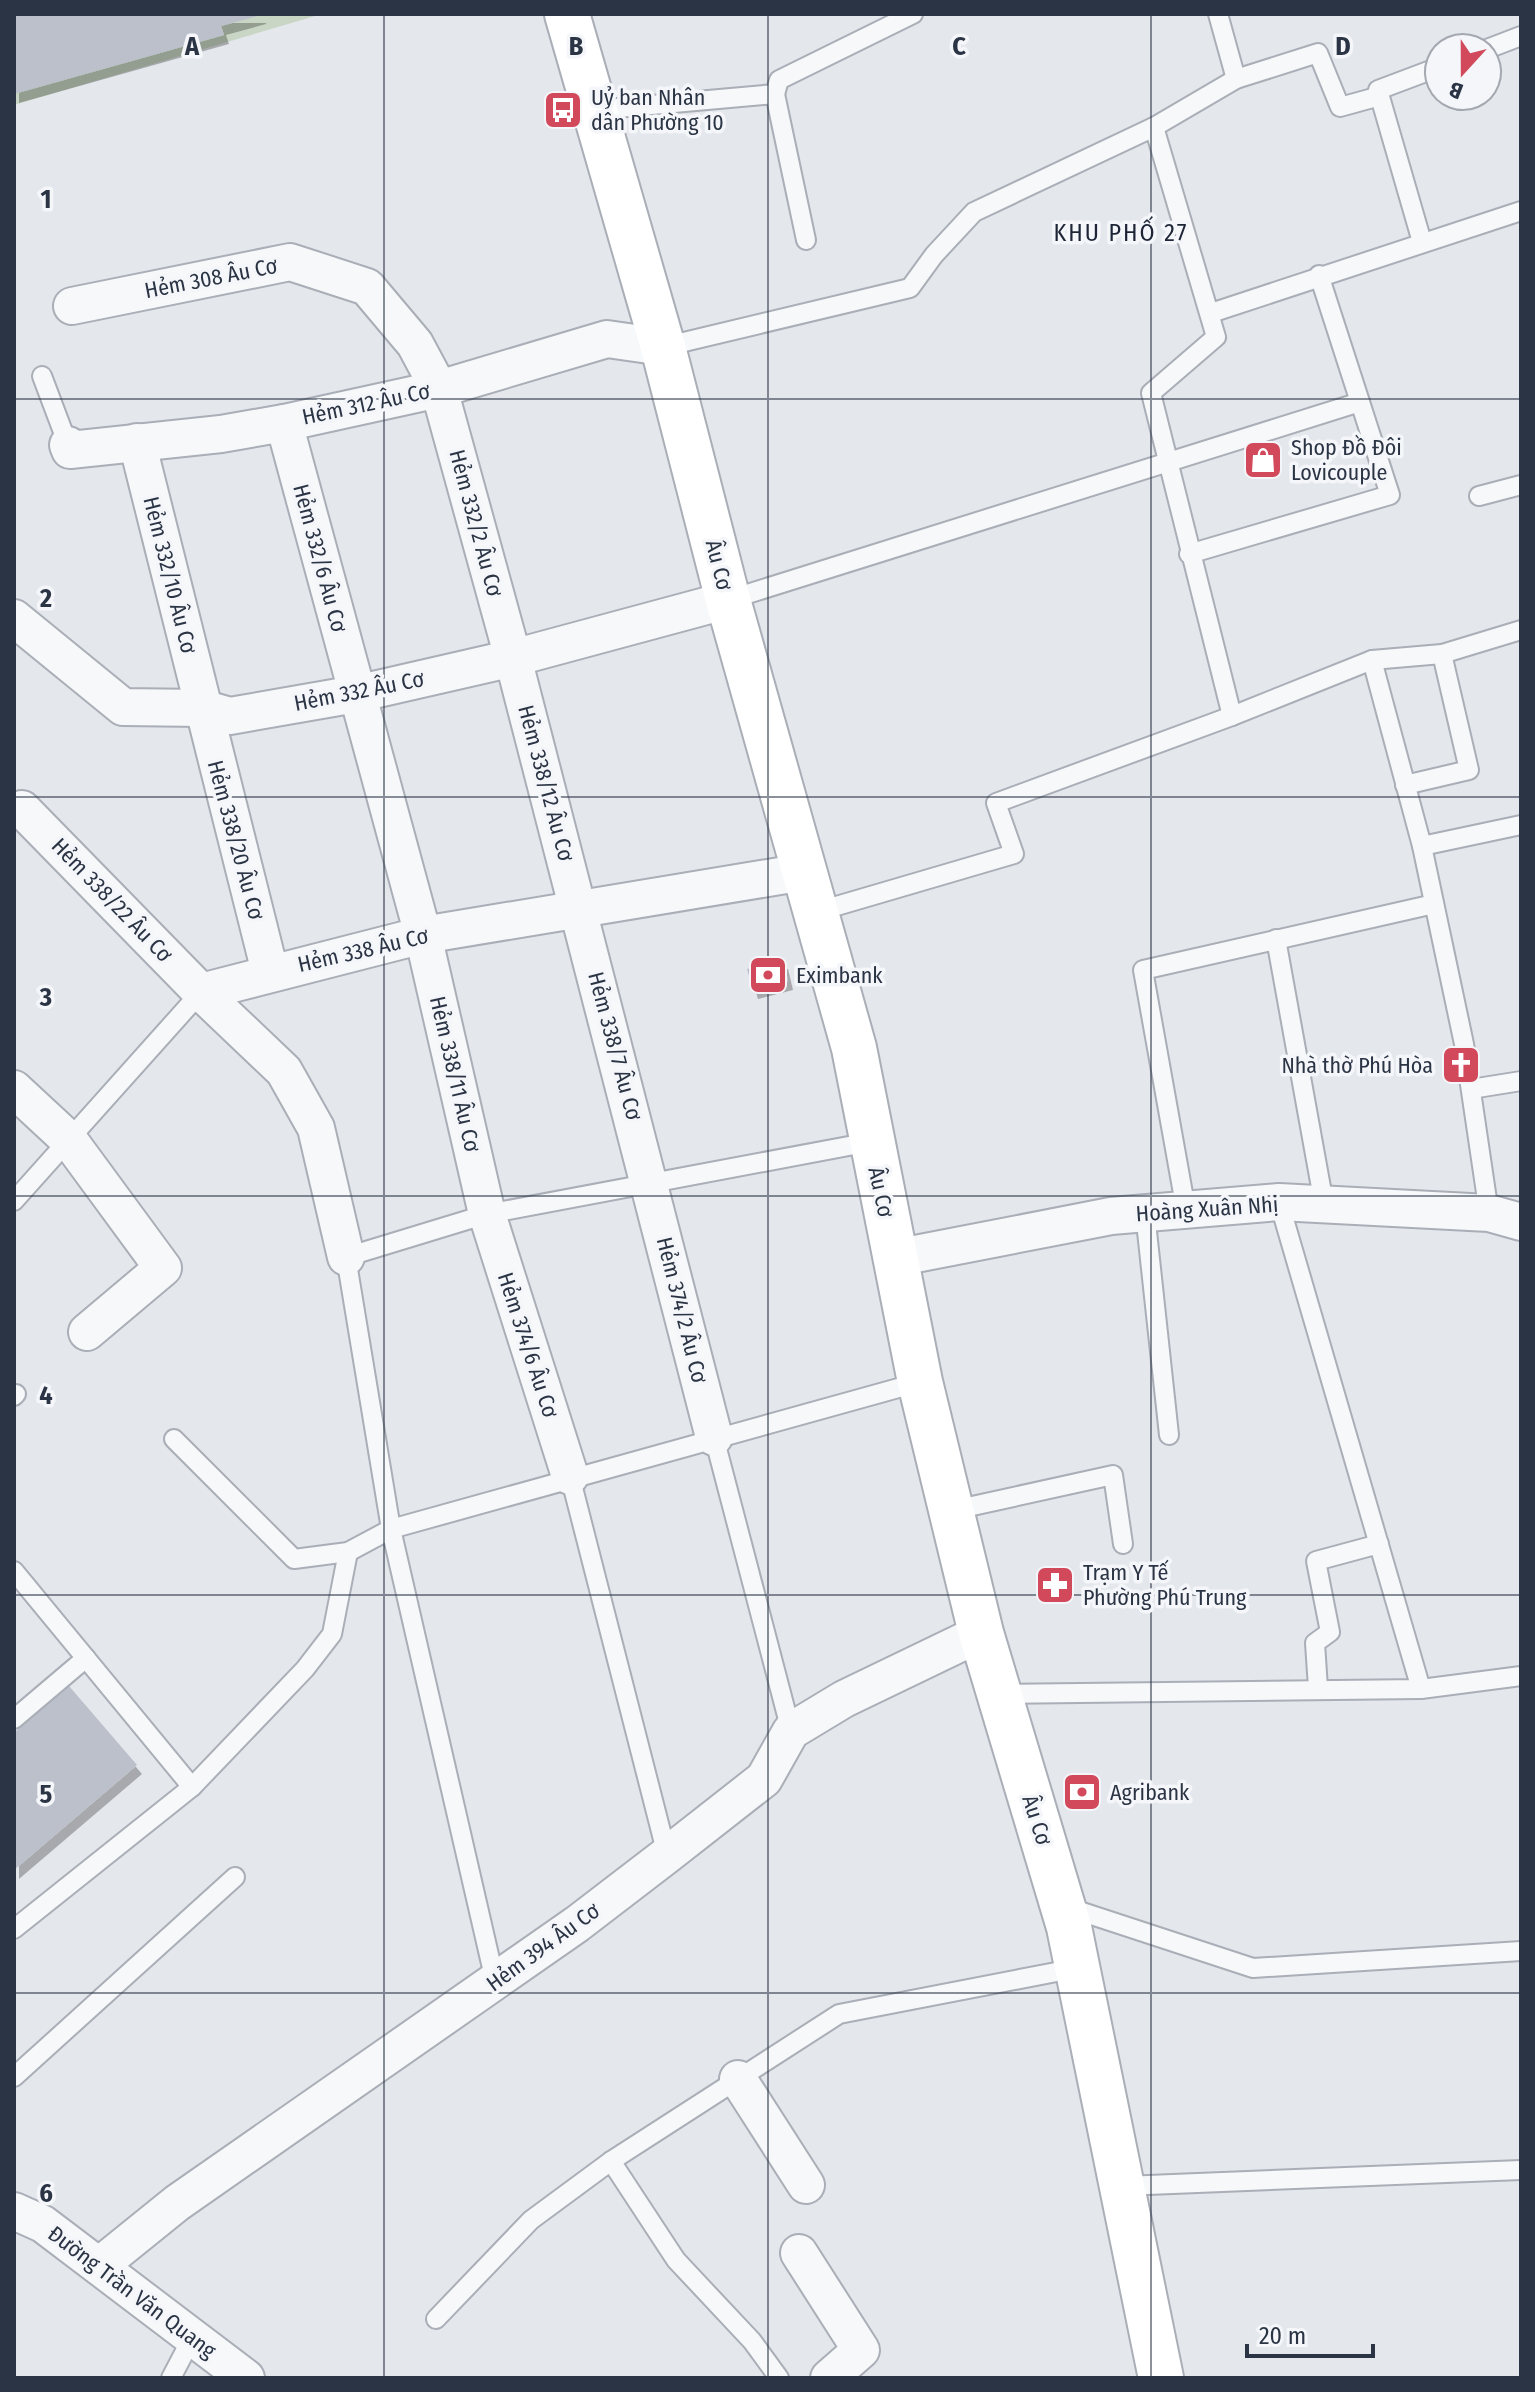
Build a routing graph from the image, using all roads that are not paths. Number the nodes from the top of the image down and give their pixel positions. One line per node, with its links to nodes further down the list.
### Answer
1 (567, 14): 8 (main road, Âu Cơ)
2 (913, 14): 6 (lane)
3 (1218, 14): 5 (lane)
4 (1423, 73): 7 (lane)
5 (1236, 79): 7 (lane); 9 (lane)
6 (775, 94): 8 (lane); 11 (lane)
7 (1380, 96): 12 (lane)
8 (595, 110): 16 (main road, Âu Cơ)
9 (1154, 127): 15 (lane); 16 (lane)
10 (1521, 211): 12 (lane)
11 (806, 240)
12 (1422, 242): 13 (lane)
13 (1319, 275): 15 (lane); 19 (lane)
14 (72, 306): 18 (street, Hẻm 308 Âu Cơ)
15 (1211, 313): 23 (lane)
16 (663, 347): 18 (street, Hẻm 312 Âu Cơ); 27 (main road, Âu Cơ)
17 (42, 376): 22 (lane)
18 (439, 389): 20 (street, Hẻm 312 Âu Cơ); 31 (street, Hẻm 332/2 Âu Cơ)
19 (1360, 402): 23 (lane); 26 (lane)
20 (284, 423): 21 (street, Hẻm 312 Âu Cơ); 33 (street, Hẻm 332/6 Âu Cơ)
21 (137, 442): 22 (street, Hẻm 312 Âu Cơ); 34 (street, Hẻm 332/10 Âu Cơ)
22 (68, 445)
23 (1168, 464): 26 (lane); 27 (lane)
24 (1521, 485): 25 (lane)
25 (1479, 496)
26 (1189, 554): 35 (lane)
27 (728, 600): 31 (street, Hẻm 332 Âu Cơ); 40 (main road, Âu Cơ)
28 (14, 618): 34 (street, Hẻm 332 Âu Cơ)
29 (1521, 630): 30 (lane)
30 (1442, 654): 32 (lane); 36 (lane)
31 (513, 658): 33 (street, Hẻm 332 Âu Cơ); 42 (street, Hẻm 338/12 Âu Cơ)
32 (1372, 660): 35 (lane); 36 (lane)
33 (356, 694): 34 (street, Hẻm 332 Âu Cơ); 43 (street, Hẻm 332/6 Âu Cơ)
34 (202, 708): 45 (street, Hẻm 338/20 Âu Cơ)
35 (1232, 716): 40 (lane)
36 (1405, 785): 39 (lane)
37 (22, 809): 46 (street, Hẻm 338/22 Âu Cơ)
38 (1521, 825): 39 (lane)
39 (1422, 846): 41 (lane)
40 (810, 892): 42 (street, Hẻm 338 Âu Cơ); 51 (main road, Âu Cơ)
41 (1434, 904): 44 (lane); 49 (lane)
42 (579, 909): 43 (street, Hẻm 338 Âu Cơ); 52 (street, Hẻm 338/7 Âu Cơ)
43 (423, 935): 45 (street, Hẻm 338 Âu Cơ); 58 (street, Hẻm 338/11 Âu Cơ)
44 (1276, 939): 55 (lane); 56 (lane)
45 (270, 972): 46 (street, Hẻm 338 Âu Cơ)
46 (201, 992): 50 (lane); 60 (street, Hẻm 338/22 Âu Cơ)
47 (1521, 1081): 49 (lane)
48 (14, 1089): 50 (street)
49 (1471, 1089): 59 (lane)
50 (69, 1140): 53 (lane); 62 (street)
51 (870, 1142): 52 (lane); 61 (main road, Âu Cơ)
52 (651, 1184): 58 (lane); 65 (street, Hẻm 374/2 Âu Cơ)
53 (14, 1201)
54 (1279, 1202): 55 (street, Hoàng Xuân Nhị); 56 (street, Hoàng Xuân Nhị); 71 (lane)
55 (1324, 1204): 59 (street, Hoàng Xuân Nhị)
56 (1186, 1210): 57 (street, Hoàng Xuân Nhị)
57 (1145, 1213): 61 (street, Hoàng Xuân Nhị); 64 (lane)
58 (487, 1214): 60 (lane); 67 (street, Hẻm 374/6 Âu Cơ)
59 (1505, 1218)
60 (346, 1257): 69 (lane)
61 (895, 1258): 63 (main road, Âu Cơ)
62 (87, 1332)
63 (920, 1382): 65 (lane); 68 (main road, Âu Cơ)
64 (1169, 1435)
65 (714, 1437): 67 (lane); 81 (lane)
66 (174, 1439): 72 (lane)
67 (570, 1476): 69 (lane); 83 (lane)
68 (954, 1510): 70 (lane); 74 (main road, Âu Cơ)
69 (391, 1529): 72 (lane); 89 (lane)
70 (1123, 1544)
71 (1379, 1544): 77 (lane); 78 (lane)
72 (348, 1552): 82 (lane)
73 (14, 1571): 75 (lane)
74 (981, 1633): 79 (main road, Âu Cơ); 81 (street, Hẻm 394 Âu Cơ)
75 (86, 1658): 80 (lane); 82 (lane)
76 (1521, 1676): 78 (lane)
77 (1318, 1688): 78 (lane); 79 (lane)
78 (1421, 1689)
79 (997, 1694): 85 (main road, Âu Cơ)
80 (14, 1719)
81 (791, 1731): 83 (street, Hẻm 394 Âu Cơ)
82 (192, 1787): 86 (lane)
83 (667, 1855): 89 (street, Hẻm 394 Âu Cơ)
84 (235, 1877): 90 (lane)
85 (1064, 1906): 87 (lane); 88 (main road, Âu Cơ)
86 (14, 1929)
87 (1521, 1951)
88 (1077, 1968): 91 (lane); 95 (main road, Âu Cơ)
89 (495, 1981): 98 (street, Hẻm 394 Âu Cơ)
90 (14, 2077)
91 (738, 2079): 92 (lane); 94 (street)
92 (611, 2161): 99 (lane); 103 (lane)
93 (1521, 2170): 95 (lane)
94 (806, 2185)
95 (1123, 2186): 105 (main road, Âu Cơ)
96 (14, 2211): 98 (street, Đường Trần Văn Quang)
97 (799, 2253): 104 (street)
98 (99, 2266): 100 (street, Đường Trần Văn Quang)
99 (436, 2319)
100 (192, 2338): 101 (lane); 102 (street, Đường Trần Văn Quang)
101 (171, 2378)
102 (246, 2378)
103 (779, 2378)
104 (829, 2378)
105 (1161, 2378)

